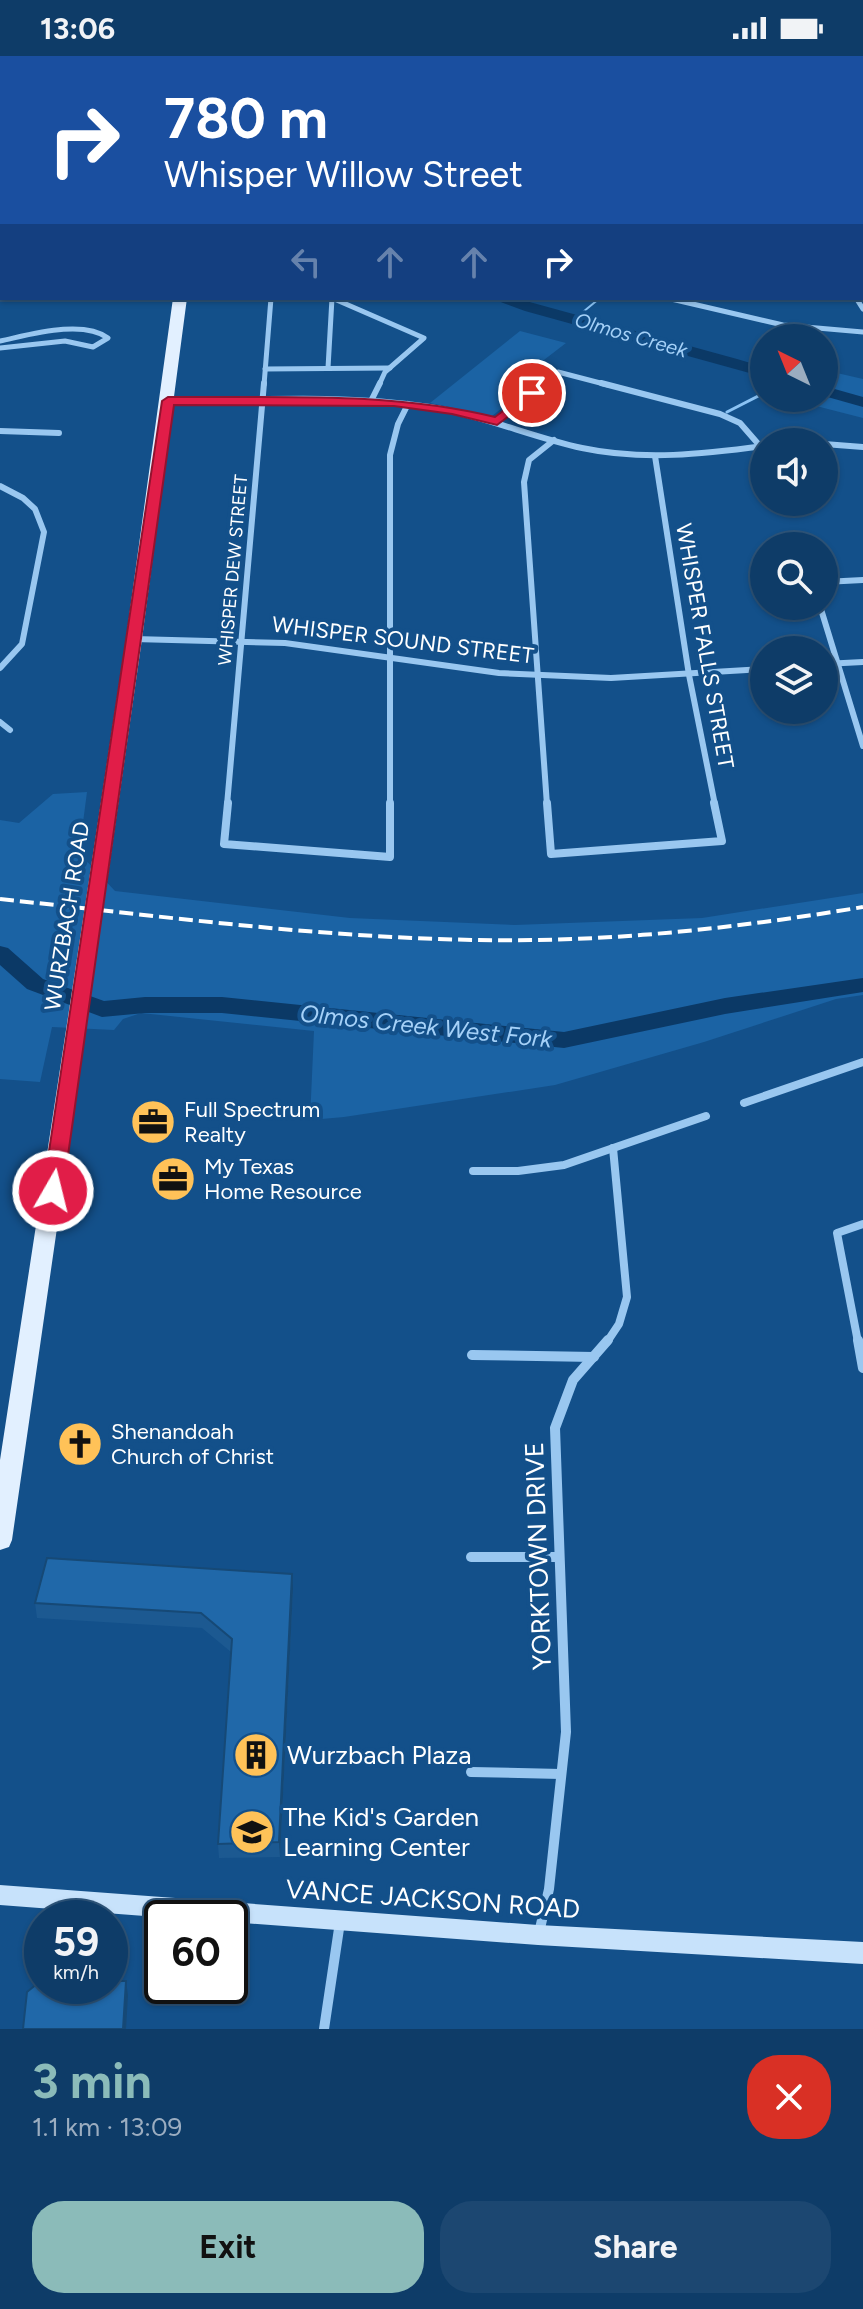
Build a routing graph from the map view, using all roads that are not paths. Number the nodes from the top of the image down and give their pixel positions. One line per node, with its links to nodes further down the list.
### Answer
1 (180, 300): 14 (main road, WURZBACH ROAD)
2 (271, 300): 13 (street, WHISPER DEW STREET)
3 (332, 300): 11 (street)
4 (337, 300): 12 (street)
5 (683, 300): 7 (street)
6 (76, 331): 8 (street); 9 (street); 9 (street)
7 (863, 332)
8 (0, 341)
9 (65, 341): 10 (street)
10 (0, 348)
11 (328, 368): 12 (street); 13 (street)
12 (390, 368): 16 (street)
13 (265, 369): 15 (street, WHISPER DEW STREET)
14 (168, 401): 15 (street); 30 (main road, WURZBACH ROAD)
15 (262, 401): 16 (street); 31 (street, WHISPER DEW STREET)
16 (371, 401): 17 (street)
17 (408, 404): 18 (street); 32 (street)
18 (497, 421): 21 (street); 22 (street)
19 (0, 431): 20 (street)
20 (59, 433)
21 (750, 433)
22 (554, 440): 26 (street); 38 (street)
23 (838, 445): 25 (street)
24 (750, 447): 26 (street)
25 (863, 447)
26 (655, 456): 39 (street, WHISPER FALLS STREET)
27 (0, 486): 35 (street)
28 (863, 580): 29 (street)
29 (838, 581)
30 (134, 639): 31 (street, WHISPER SOUND STREET); 52 (main road, WURZBACH ROAD)
31 (241, 640): 32 (street, WHISPER SOUND STREET); 32 (street, WHISPER DEW STREET)
32 (391, 658): 38 (street, WHISPER SOUND STREET)
33 (863, 662): 34 (street)
34 (838, 663)
35 (0, 668)
36 (838, 669): 42 (street)
37 (750, 670): 39 (street, WHISPER SOUND STREET)
38 (539, 674): 39 (street, WHISPER SOUND STREET); 39 (street, WHISPER FALLS STREET)
39 (689, 675)
40 (0, 722): 41 (street)
41 (10, 730)
42 (863, 746)
43 (863, 1062): 44 (street)
44 (744, 1103)
45 (706, 1116): 46 (street)
46 (613, 1148): 47 (street); 50 (street, YORKTOWN DRIVE)
47 (473, 1171)
48 (863, 1224): 51 (street)
49 (472, 1355): 50 (street)
50 (594, 1357): 54 (street, YORKTOWN DRIVE)
51 (863, 1368)
52 (0, 1540)
53 (471, 1557): 54 (street)
54 (558, 1557): 56 (street, YORKTOWN DRIVE)
55 (471, 1772): 56 (street)
56 (561, 1774): 59 (street, YORKTOWN DRIVE)
57 (0, 1895): 58 (main road, VANCE JACKSON ROAD)
58 (340, 1921): 59 (main road, VANCE JACKSON ROAD); 61 (street)
59 (538, 1935): 60 (main road, VANCE JACKSON ROAD)
60 (863, 1953)
61 (324, 2029)

